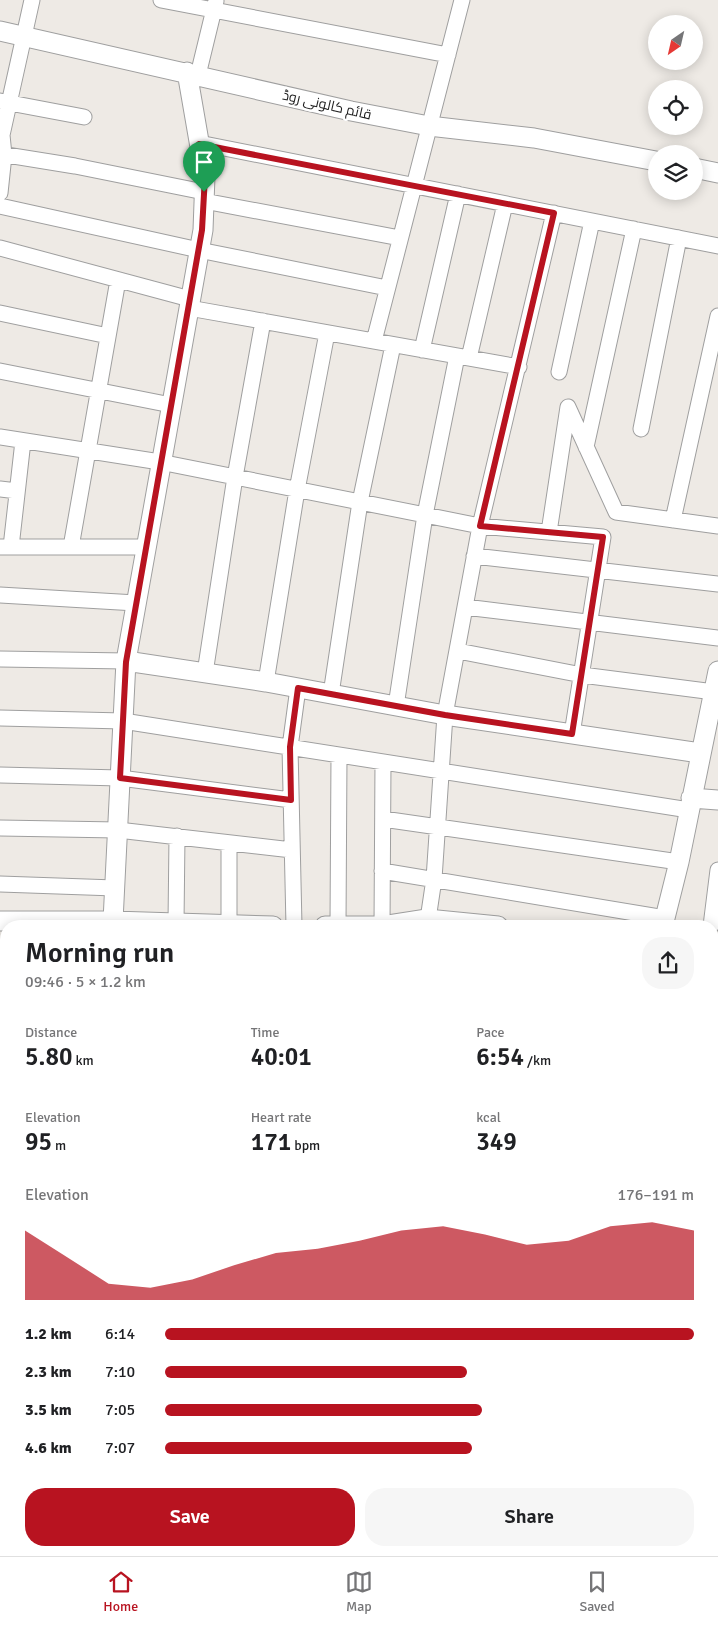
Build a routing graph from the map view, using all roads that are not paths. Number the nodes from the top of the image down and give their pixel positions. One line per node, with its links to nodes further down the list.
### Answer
1 (32, 0): 6 (street)
2 (161, 0): 4 (street)
3 (456, 1): 7 (street)
4 (215, 5): 7 (street); 8 (street)
5 (0, 31): 6 (street, قائم کالونی روڈ)
6 (23, 36): 8 (street, قائم کالونی روڈ); 9 (street)
7 (448, 55): 11 (street)
8 (192, 74): 11 (street, قائم کالونی روڈ); 12 (street)
9 (4, 102): 10 (street); 13 (street)
10 (84, 117)
11 (429, 126): 14 (street, قائم کالونی روڈ); 17 (street)
12 (199, 144): 17 (street); 20 (street)
13 (2, 154): 18 (street); 20 (street)
14 (648, 159)
15 (703, 170): 16 (street)
16 (718, 173)
17 (414, 186): 19 (street); 26 (street)
18 (0, 193)
19 (458, 194): 21 (street); 41 (street)
20 (204, 197): 26 (street); 30 (street)
21 (505, 204): 23 (street); 42 (street)
22 (0, 206): 30 (street)
23 (554, 213): 24 (street); 43 (street)
24 (592, 221): 25 (street); 45 (street)
25 (634, 229): 27 (street); 51 (street)
26 (400, 238): 32 (street)
27 (679, 238): 28 (street); 48 (street)
28 (718, 246)
29 (0, 248): 31 (street)
30 (199, 250): 32 (street); 33 (street)
31 (118, 280): 33 (street); 38 (street)
32 (387, 288): 39 (street)
33 (190, 304): 36 (street); 47 (street)
34 (0, 313): 38 (street)
35 (718, 316): 60 (street)
36 (263, 321): 37 (street); 54 (street)
37 (327, 333): 39 (street); 56 (street)
38 (108, 336): 46 (street)
39 (374, 341): 40 (street)
40 (393, 344): 41 (street); 58 (street)
41 (422, 350): 42 (street)
42 (463, 357): 43 (street); 59 (street)
43 (519, 367): 61 (street)
44 (0, 371): 46 (street)
45 (559, 372)
46 (98, 390): 47 (street); 52 (street)
47 (171, 405): 53 (street)
48 (641, 429)
49 (0, 437): 50 (street)
50 (23, 441): 52 (street); 57 (street)
51 (586, 446): 60 (street); 63 (street)
52 (88, 451): 53 (street); 65 (street)
53 (160, 462): 54 (street); 66 (street)
54 (235, 477): 56 (street); 79 (street)
55 (0, 489): 57 (street)
56 (297, 490): 58 (street); 81 (street)
57 (17, 491): 64 (street)
58 (360, 502): 59 (street); 84 (street)
59 (425, 515): 61 (street); 85 (street)
60 (673, 520): 62 (street)
61 (480, 526): 63 (street); 67 (street)
62 (718, 526)
63 (549, 532): 68 (street)
64 (6, 547): 65 (street)
65 (71, 547): 66 (street)
66 (146, 547): 71 (street)
67 (474, 556): 68 (street); 72 (street)
68 (598, 570): 69 (street); 73 (street)
69 (718, 584)
70 (0, 595): 71 (street)
71 (136, 603): 77 (street)
72 (465, 607): 73 (street); 75 (street)
73 (590, 623): 74 (street); 80 (street)
74 (718, 638)
75 (458, 651): 80 (street); 86 (street)
76 (0, 659): 77 (street)
77 (126, 662): 79 (street); 88 (street)
78 (718, 671): 83 (street)
79 (206, 673): 81 (street)
80 (582, 675): 83 (street); 89 (street)
81 (266, 682): 82 (street)
82 (298, 688): 84 (street); 90 (street)
83 (714, 692): 91 (street)
84 (331, 694): 85 (street)
85 (396, 706): 86 (street)
86 (445, 715): 89 (street); 94 (street)
87 (0, 718): 88 (street)
88 (123, 721): 90 (street); 96 (street)
89 (572, 734): 91 (street)
90 (290, 747): 92 (street); 97 (street)
91 (700, 753): 99 (street)
92 (339, 755): 93 (street); 117 (street)
93 (383, 762): 94 (street); 100 (street)
94 (441, 771): 99 (street); 102 (street)
95 (0, 775): 96 (street)
96 (120, 778): 97 (street); 103 (street)
97 (291, 800): 106 (street)
98 (718, 800): 99 (street)
99 (690, 804): 107 (street)
100 (382, 819): 102 (street); 109 (street)
101 (0, 828): 103 (street)
102 (438, 828): 107 (street); 110 (street)
103 (118, 830): 104 (street); 112 (street)
104 (177, 836): 105 (street); 114 (street)
105 (229, 842): 106 (street); 115 (street)
106 (292, 850): 116 (street)
107 (678, 862): 121 (street)
108 (718, 870): 122 (street)
109 (382, 871): 110 (street); 118 (street)
110 (434, 879): 119 (street); 120 (street)
111 (0, 884): 112 (street)
112 (115, 888): 113 (street)
113 (113, 920)
114 (176, 920)
115 (229, 920)
116 (294, 920)
117 (338, 920)
118 (382, 920)
119 (427, 920)
120 (653, 920)
121 (664, 920)
122 (712, 920)

